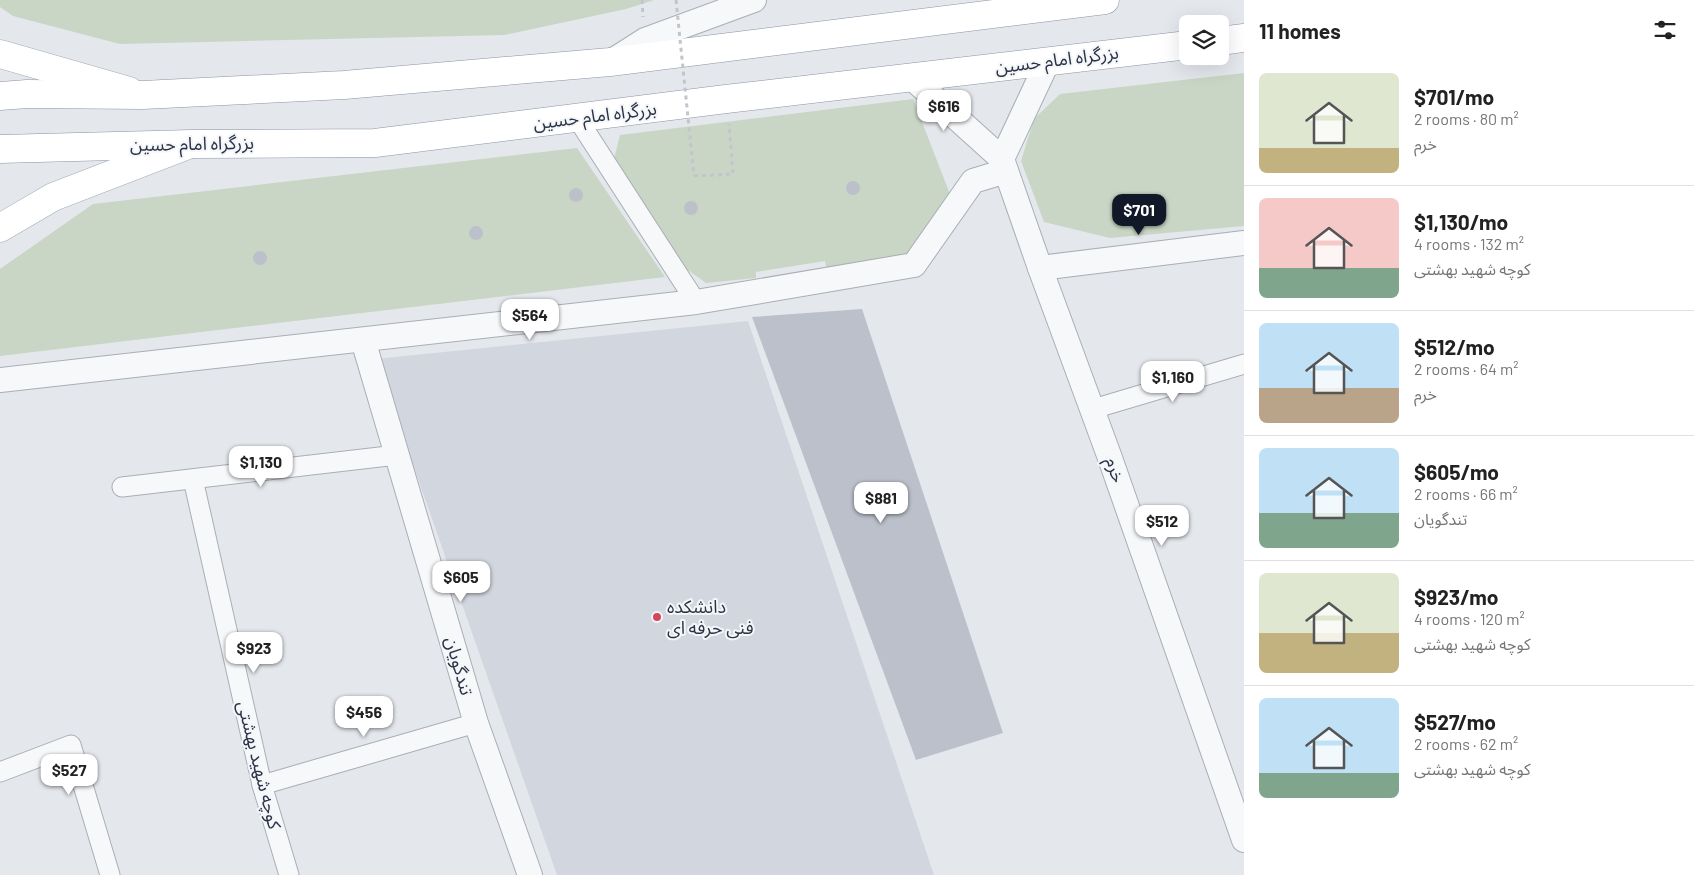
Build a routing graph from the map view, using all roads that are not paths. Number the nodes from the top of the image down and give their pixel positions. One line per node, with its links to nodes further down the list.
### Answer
1 (754, 0): 9 (street)
2 (1105, 0): 3 (main road)
3 (1027, 4): 9 (main road)
4 (1244, 38): 5 (main road)
5 (1229, 40)
6 (1179, 46): 8 (main road, بزرگراه امام حسین)
7 (0, 54): 11 (main road)
8 (1048, 61): 10 (main road, بزرگراه امام حسین); 16 (street)
9 (610, 62): 11 (main road)
10 (911, 76): 13 (main road, بزرگراه امام حسین); 16 (street)
11 (143, 95): 12 (main road)
12 (0, 96)
13 (577, 118): 14 (main road, بزرگراه امام حسین); 20 (street)
14 (191, 144): 15 (main road, بزرگراه امام حسین); 17 (main road)
15 (0, 149)
16 (1004, 165): 19 (street, خرم); 20 (street)
17 (0, 228)
18 (1244, 243): 19 (street)
19 (1040, 268): 24 (street, خرم)
20 (696, 302): 21 (street)
21 (363, 340): 23 (street); 25 (street, تندگویان)
22 (1244, 364): 24 (street)
23 (0, 380)
24 (1093, 409): 31 (street, خرم)
25 (397, 455): 26 (street); 28 (street, تندگویان)
26 (193, 479): 27 (street); 30 (street, کوچه شهید بهشتی)
27 (122, 486)
28 (476, 723): 30 (street); 34 (street, تندگویان)
29 (0, 772): 32 (street)
30 (262, 785): 33 (street, کوچه شهید بهشتی)
31 (1244, 840)
32 (110, 875)
33 (289, 875)
34 (530, 875)

